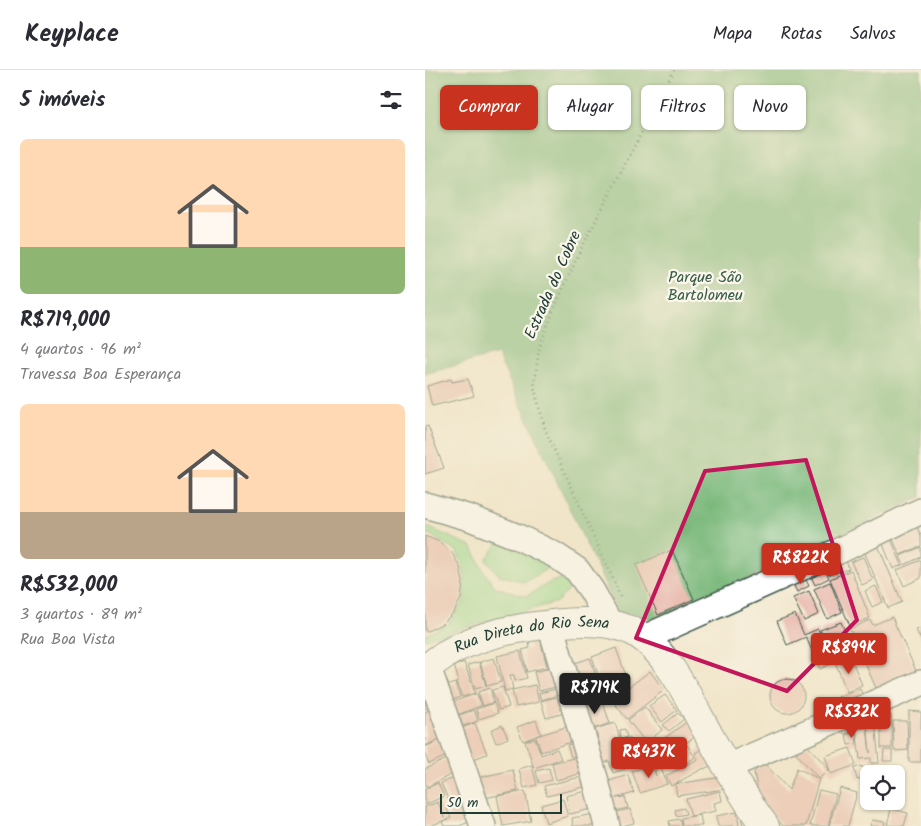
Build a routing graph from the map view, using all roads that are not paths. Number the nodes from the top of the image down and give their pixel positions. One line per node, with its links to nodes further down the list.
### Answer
1 (425, 505): 4 (street)
2 (921, 511): 4 (street)
3 (550, 624): 4 (main road, Rua Direta do Rio Sena); 5 (main road, Rua Direta do Rio Sena); 9 (street)
4 (629, 631): 7 (main road)
5 (426, 669): 8 (street)
6 (921, 682): 7 (street)
7 (727, 766): 10 (main road)
8 (483, 826)
9 (607, 826)
10 (765, 826)

